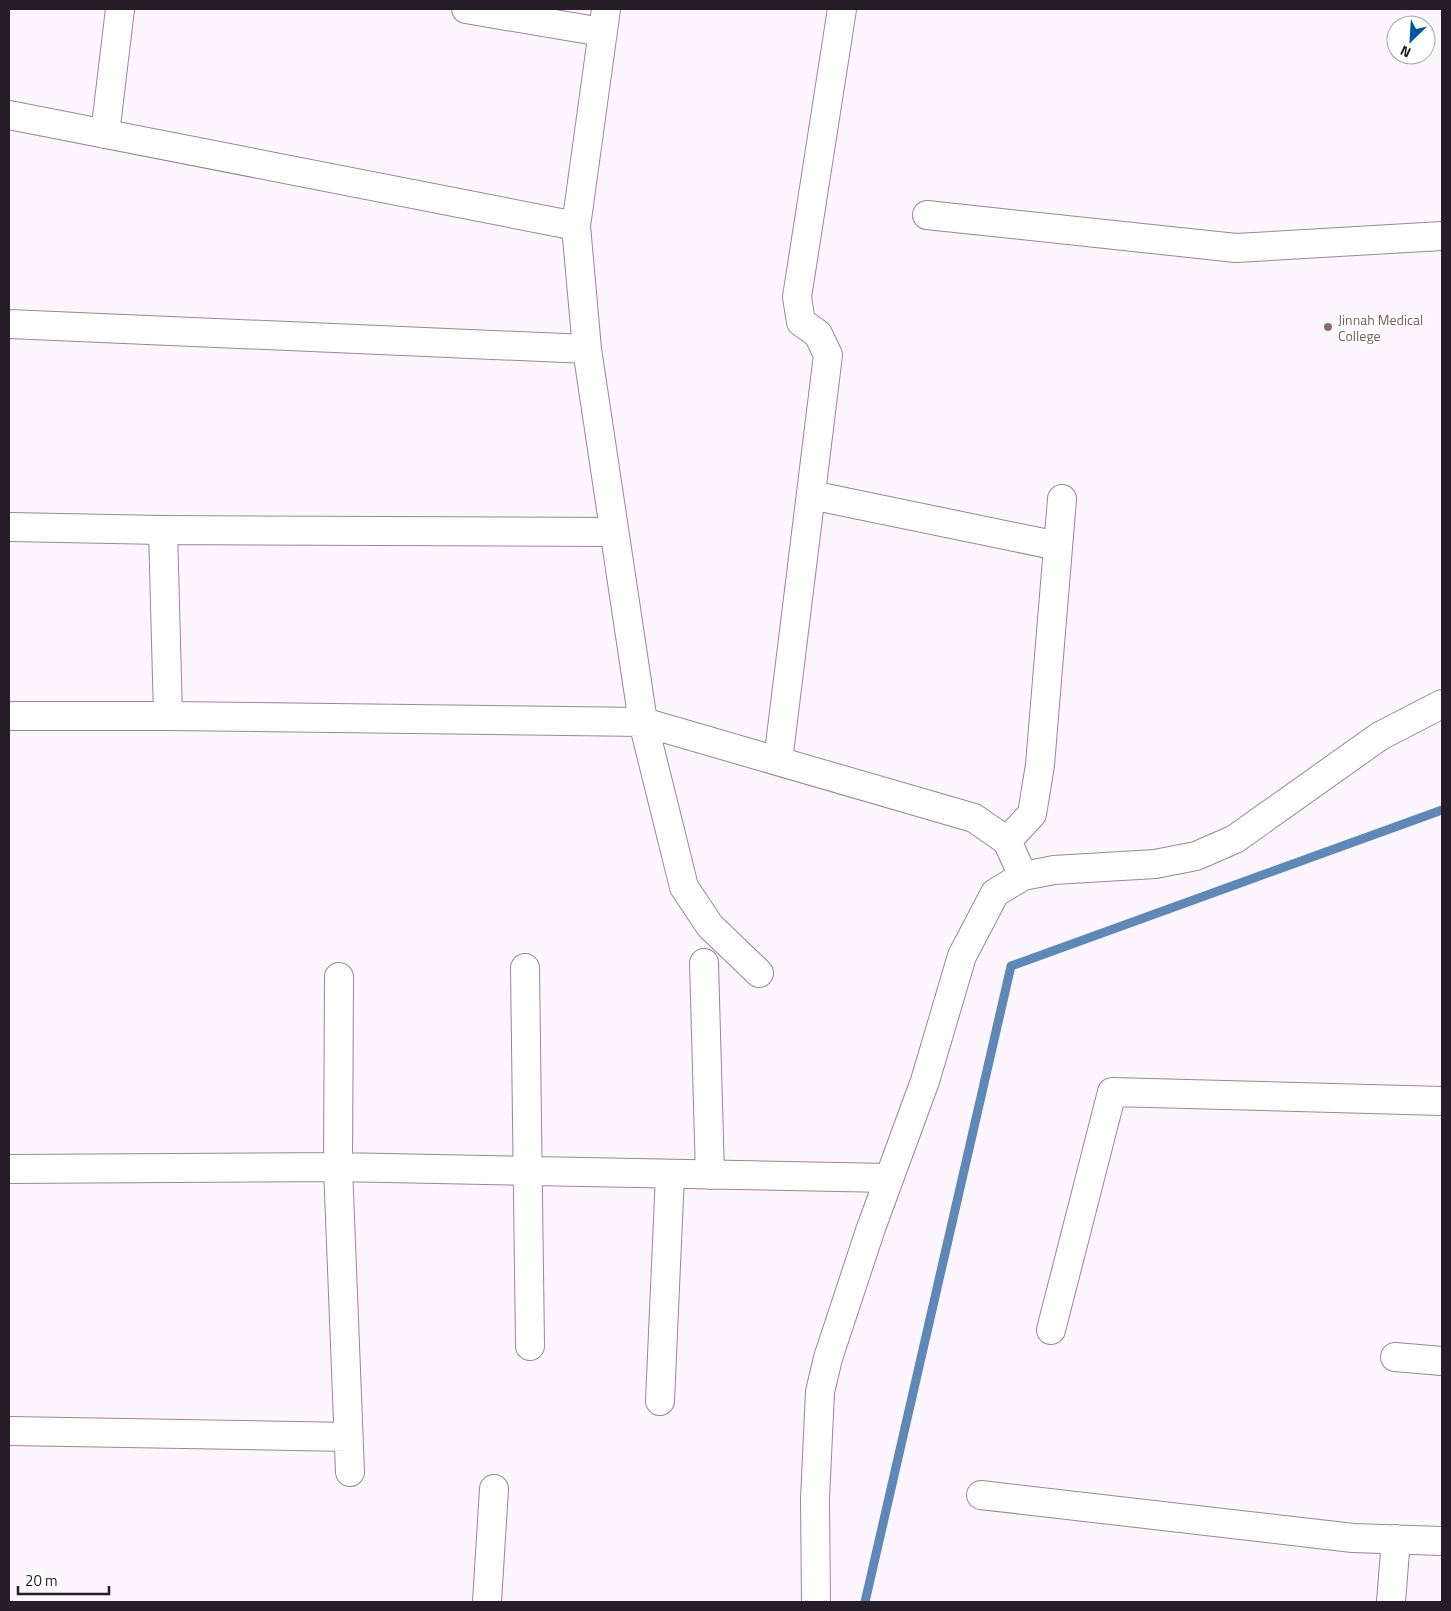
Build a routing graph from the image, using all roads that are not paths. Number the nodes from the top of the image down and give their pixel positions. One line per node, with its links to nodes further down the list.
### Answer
1 (120, 9): 6 (street)
2 (466, 9): 4 (street)
3 (842, 9): 12 (street)
4 (604, 20): 8 (street)
5 (9, 115): 6 (street)
6 (105, 134): 8 (street)
7 (926, 215): 9 (street)
8 (576, 226): 11 (street)
9 (1442, 236)
10 (9, 324): 11 (street)
11 (586, 349): 16 (street)
12 (811, 495): 17 (street); 22 (street)
13 (1062, 499): 17 (street)
14 (9, 527): 15 (street)
15 (163, 530): 16 (street); 20 (street)
16 (614, 532): 21 (street)
17 (1058, 546): 23 (street)
18 (1442, 704): 24 (street)
19 (9, 716): 20 (street)
20 (168, 716): 21 (street)
21 (643, 722): 22 (street); 27 (street)
22 (778, 761): 23 (street)
23 (1007, 841): 24 (street)
24 (1023, 876): 35 (street)
25 (704, 963): 34 (street)
26 (525, 968): 32 (street)
27 (760, 973)
28 (339, 977): 30 (street)
29 (1442, 1101): 36 (street)
30 (338, 1167): 31 (street); 32 (street); 42 (street)
31 (9, 1169)
32 (527, 1171): 33 (street); 37 (street)
33 (670, 1174): 34 (street); 40 (street)
34 (710, 1175): 35 (street)
35 (889, 1178): 49 (street)
36 (1051, 1330)
37 (530, 1346)
38 (1396, 1357): 39 (street)
39 (1442, 1361)
40 (660, 1401)
41 (9, 1432): 42 (street)
42 (348, 1437): 43 (street)
43 (350, 1472)
44 (494, 1489): 48 (street)
45 (981, 1495): 46 (street)
46 (1396, 1539): 47 (street); 50 (street)
47 (1442, 1541)
48 (487, 1602)
49 (816, 1602)
50 (1391, 1602)

